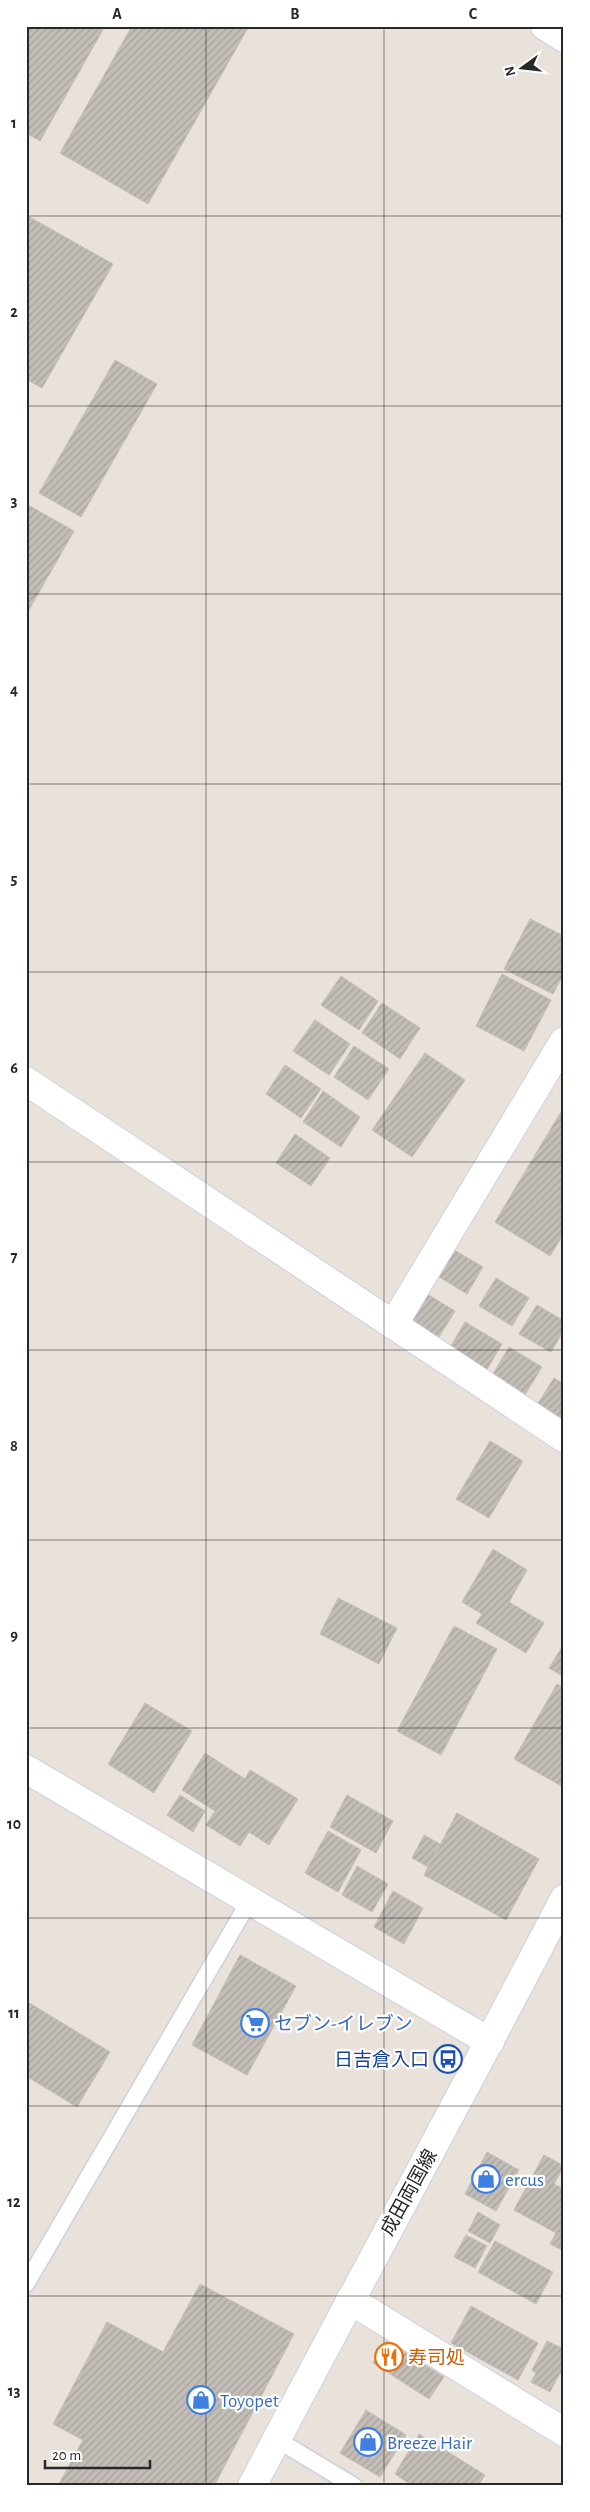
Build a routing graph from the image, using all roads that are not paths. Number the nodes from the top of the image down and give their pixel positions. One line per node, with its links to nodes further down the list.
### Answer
1 (545, 26): 2 (street)
2 (564, 38)
3 (564, 1042): 5 (street)
4 (26, 1081): 5 (street)
5 (393, 1325): 6 (street)
6 (564, 1438)
7 (26, 1768): 9 (street)
8 (564, 1899): 10 (street, 成田両国線)
9 (250, 1900): 10 (street); 11 (lane)
10 (490, 2042): 12 (street, 成田両国線)
11 (26, 2284)
12 (350, 2300): 13 (street); 14 (street, 成田両国線)
13 (564, 2432)
14 (276, 2439): 15 (street, 成田両国線); 16 (lane)
15 (252, 2486)
16 (354, 2486)

